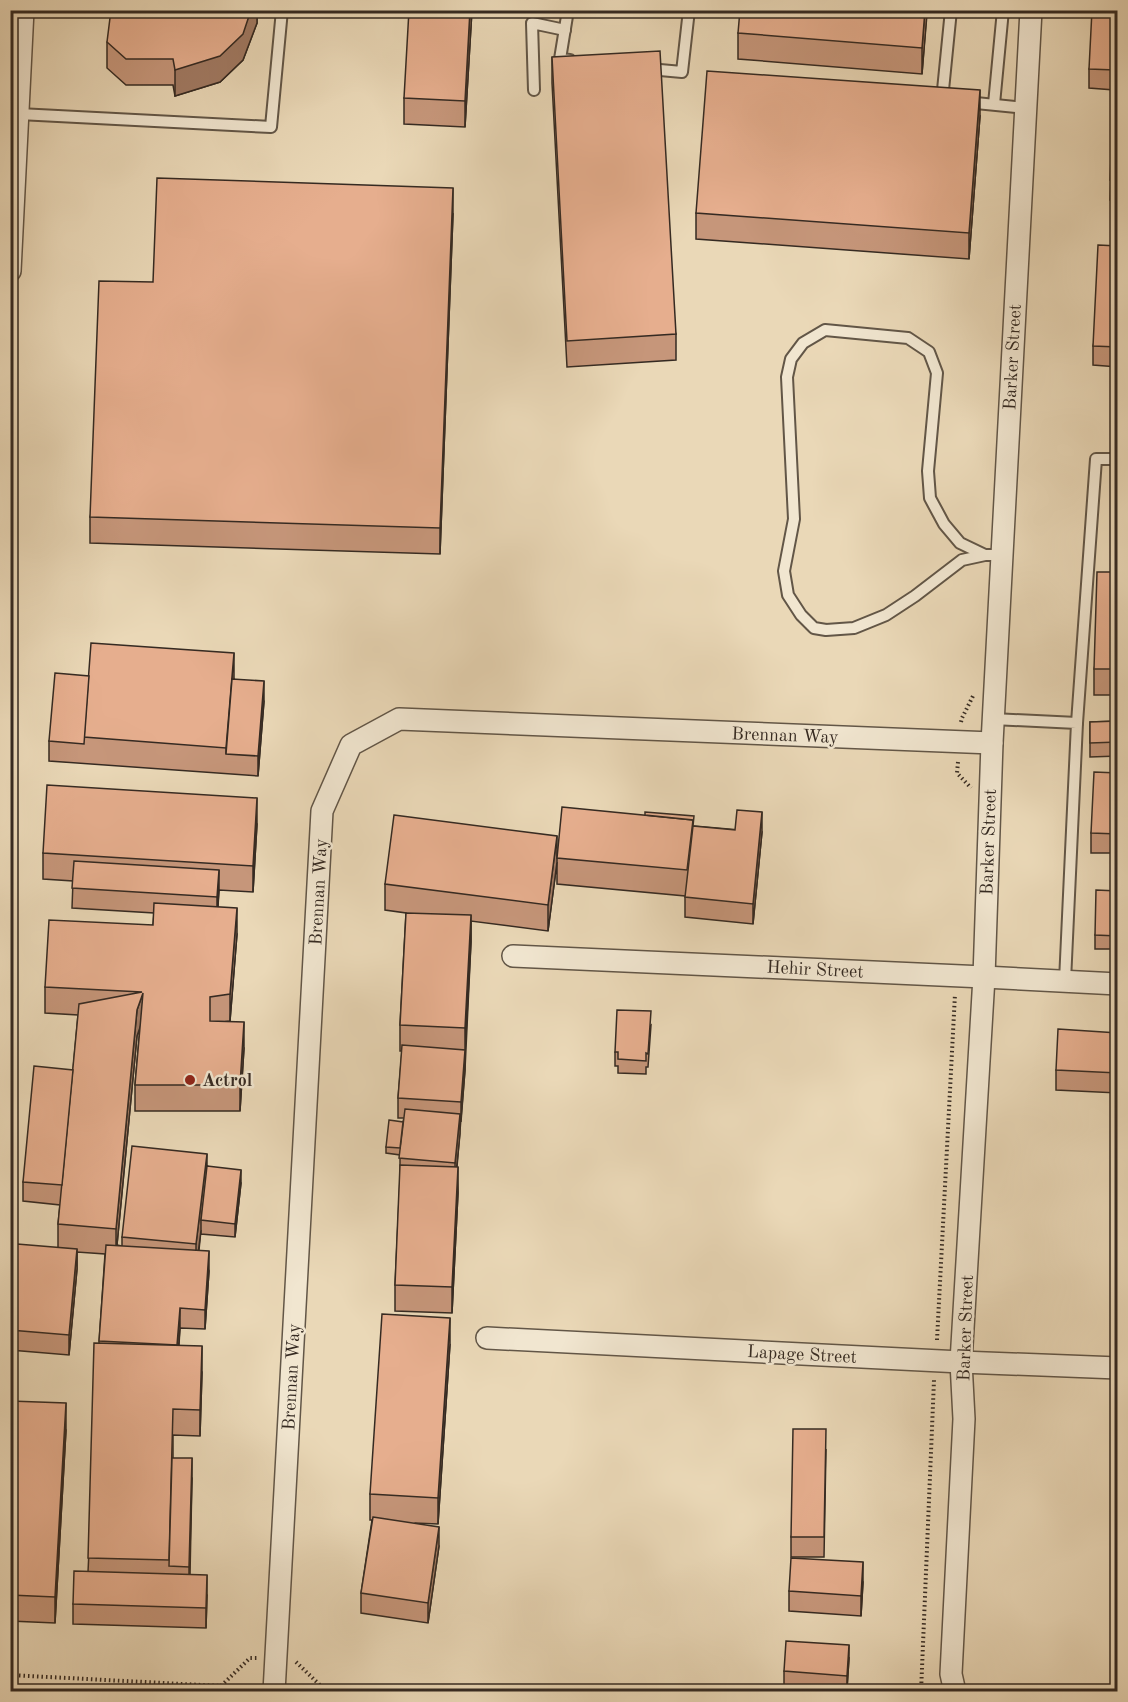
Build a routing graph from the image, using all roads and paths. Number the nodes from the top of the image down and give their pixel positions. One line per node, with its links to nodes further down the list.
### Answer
1 (23, 10): 14 (street)
2 (282, 10): 14 (lane)
3 (568, 10): 8 (lane)
4 (689, 10): 10 (lane)
5 (951, 10): 12 (lane)
6 (1003, 10): 12 (lane)
7 (1031, 10): 13 (street, Barker Street)
8 (565, 30): 9 (lane); 11 (lane)
9 (582, 62)
10 (638, 68)
11 (534, 90)
12 (994, 104): 13 (lane)
13 (1026, 108): 17 (street, Barker Street)
14 (19, 114): 15 (street)
15 (10, 271)
16 (1118, 459): 19 (lane)
17 (993, 555): 17 (lane); 18 (street, Barker Street)
18 (993, 719): 19 (lane); 20 (street, Barker Street)
19 (1077, 723): 23 (lane)
20 (992, 743): 22 (street, Barker Street); 28 (street, Brennan Way)
21 (513, 956): 22 (street, Hehir Street)
22 (984, 977): 23 (street, Hehir Street); 26 (street, Barker Street)
23 (1065, 981): 24 (street, Hehir Street)
24 (1118, 984)
25 (487, 1338): 26 (street, Lapage Street)
26 (961, 1362): 27 (street, Lapage Street); 30 (street, Barker Street)
27 (1118, 1368)
28 (275, 1659): 29 (path); 31 (street, Brennan Way); 32 (path)
29 (10, 1675)
30 (949, 1686)
31 (273, 1692)
32 (344, 1692)

